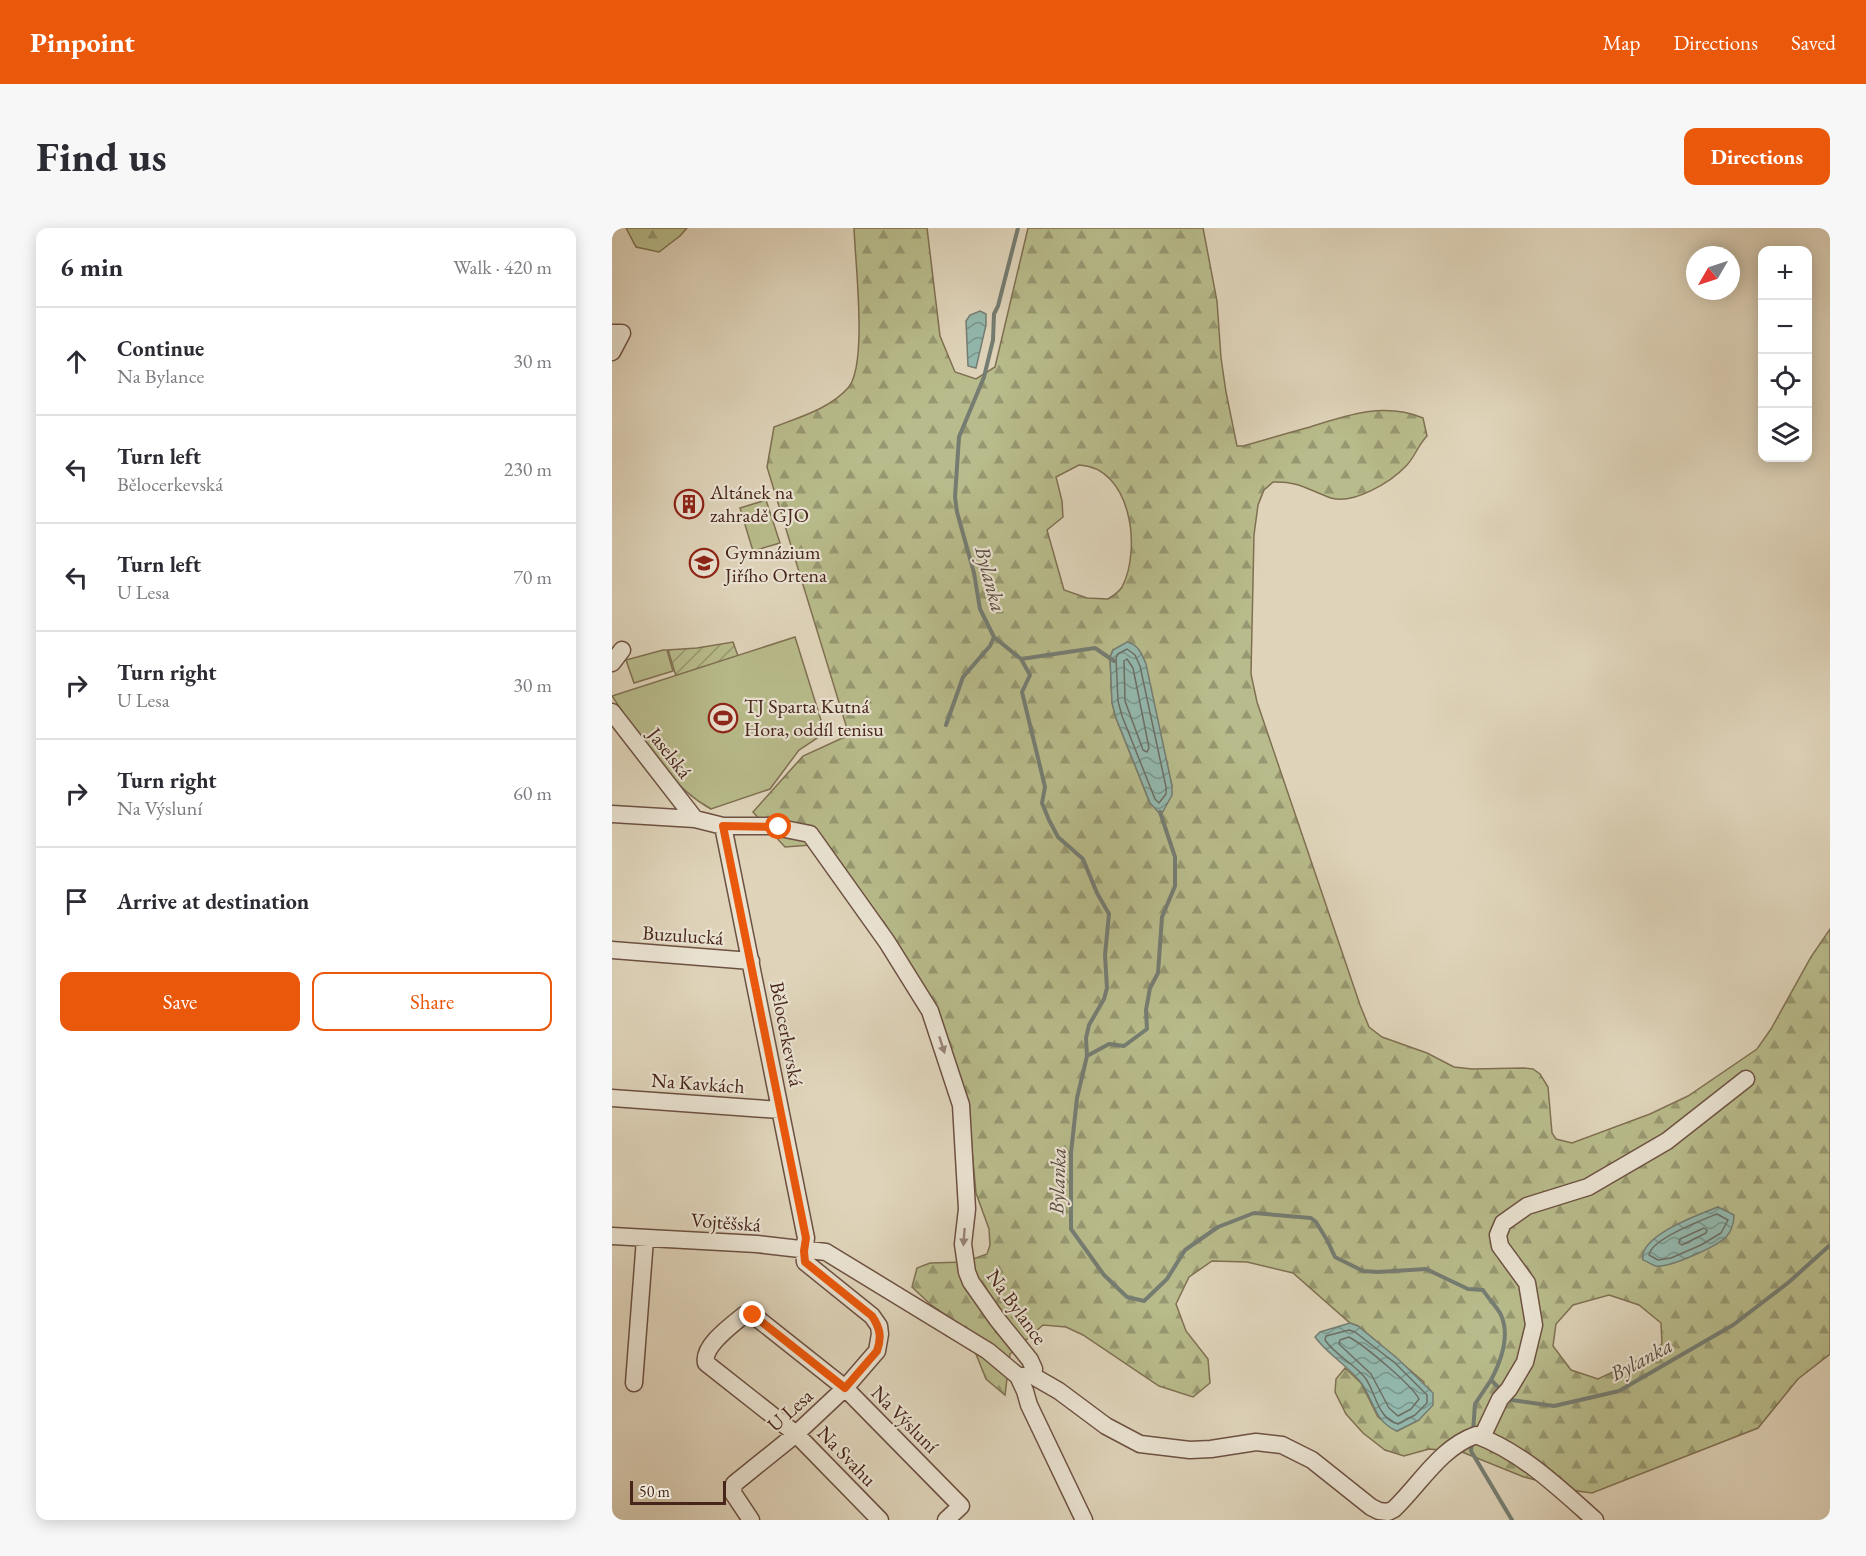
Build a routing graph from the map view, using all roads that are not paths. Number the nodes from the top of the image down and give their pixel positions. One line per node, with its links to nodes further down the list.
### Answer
1 (617, 333): 2 (street)
2 (612, 352)
3 (612, 712): 5 (street, Jaselská)
4 (612, 814): 5 (street)
5 (695, 819): 6 (street)
6 (723, 826): 8 (street, Bělocerkevská); 16 (street, Na Bylance, one-way to 16)
7 (612, 950): 8 (street, Buzulucká)
8 (751, 961): 11 (street, Bělocerkevská)
9 (1746, 1080): 20 (street)
10 (612, 1098): 11 (street, Na Kavkách)
11 (780, 1110): 14 (street, Bělocerkevská)
12 (612, 1236): 13 (street, Vojtěšská)
13 (645, 1239): 14 (street, Vojtěšská); 17 (street)
14 (804, 1251): 16 (street, Vojtěšská); 18 (street, U Lesa)
15 (706, 1353): 18 (street, Na Výsluní); 19 (street, Na Svahu)
16 (1026, 1376): 20 (street, Na Bylance); 24 (street)
17 (634, 1383)
18 (845, 1388): 19 (street, U Lesa); 23 (street, Na Výsluní)
19 (796, 1434): 21 (street, U Lesa); 22 (street, Na Svahu)
20 (1475, 1437): 25 (street)
21 (751, 1520)
22 (880, 1520)
23 (946, 1520)
24 (1084, 1520)
25 (1595, 1520)

